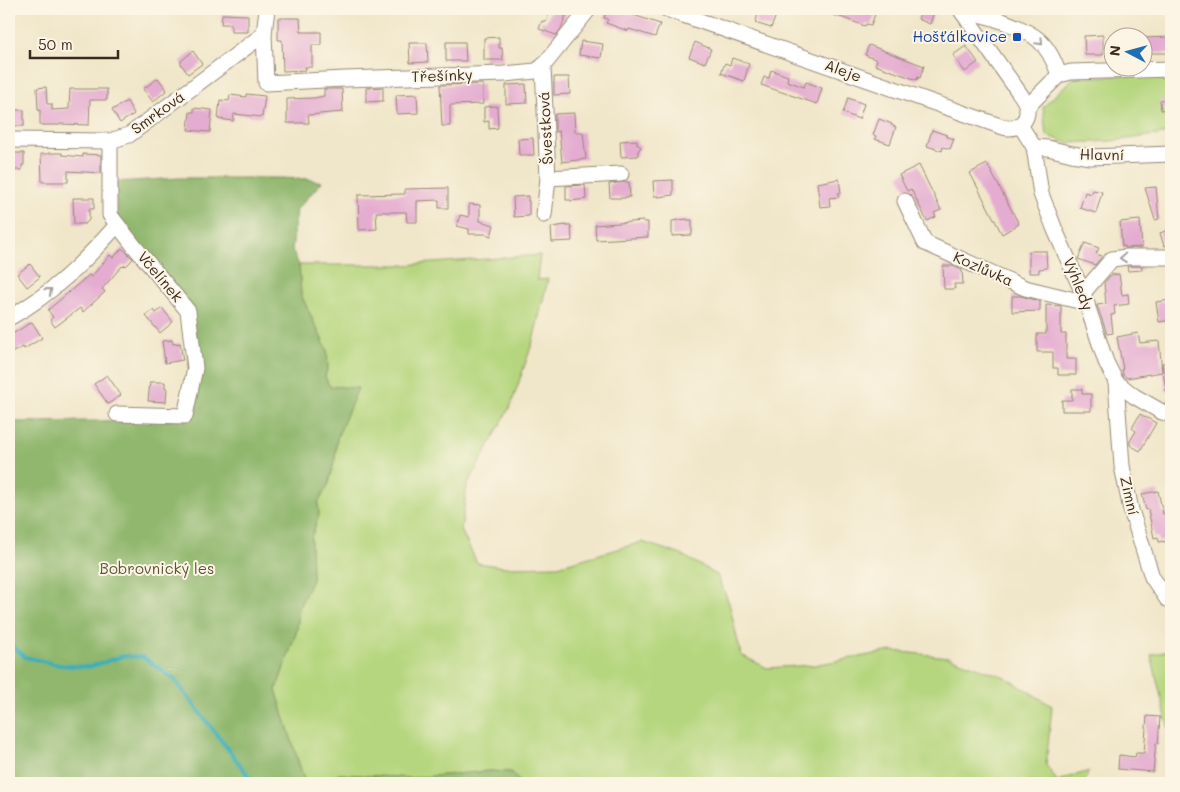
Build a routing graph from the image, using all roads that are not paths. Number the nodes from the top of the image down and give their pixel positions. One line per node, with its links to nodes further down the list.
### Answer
1 (267, 9): 5 (street)
2 (589, 9): 6 (street)
3 (666, 9): 10 (street, Aleje)
4 (962, 11): 8 (street, one-way to 8); 9 (street)
5 (264, 34): 6 (street, Třešínky); 12 (street, Smrková)
6 (543, 66): 16 (street, Švestková)
7 (1171, 69): 8 (street)
8 (1059, 75): 9 (street)
9 (1027, 107): 10 (street)
10 (1020, 125): 13 (street, Výhledy)
11 (9, 140): 12 (street, Smrková)
12 (110, 141): 19 (street, Včelínek)
13 (1034, 147): 14 (street, Hlavní); 21 (street, Výhledy)
14 (1171, 154)
15 (621, 174): 16 (street, Švestková)
16 (548, 178): 18 (street)
17 (905, 201): 21 (street, Kozlůvka)
18 (544, 215)
19 (117, 225): 22 (street, one-way to 19); 24 (street, Včelínek)
20 (1171, 257): 21 (street, one-way to 21)
21 (1085, 298): 23 (street, Výhledy)
22 (9, 318)
23 (1116, 382): 25 (street, Výhledy); 26 (street, Zimní)
24 (117, 414)
25 (1171, 415)
26 (1169, 598)

